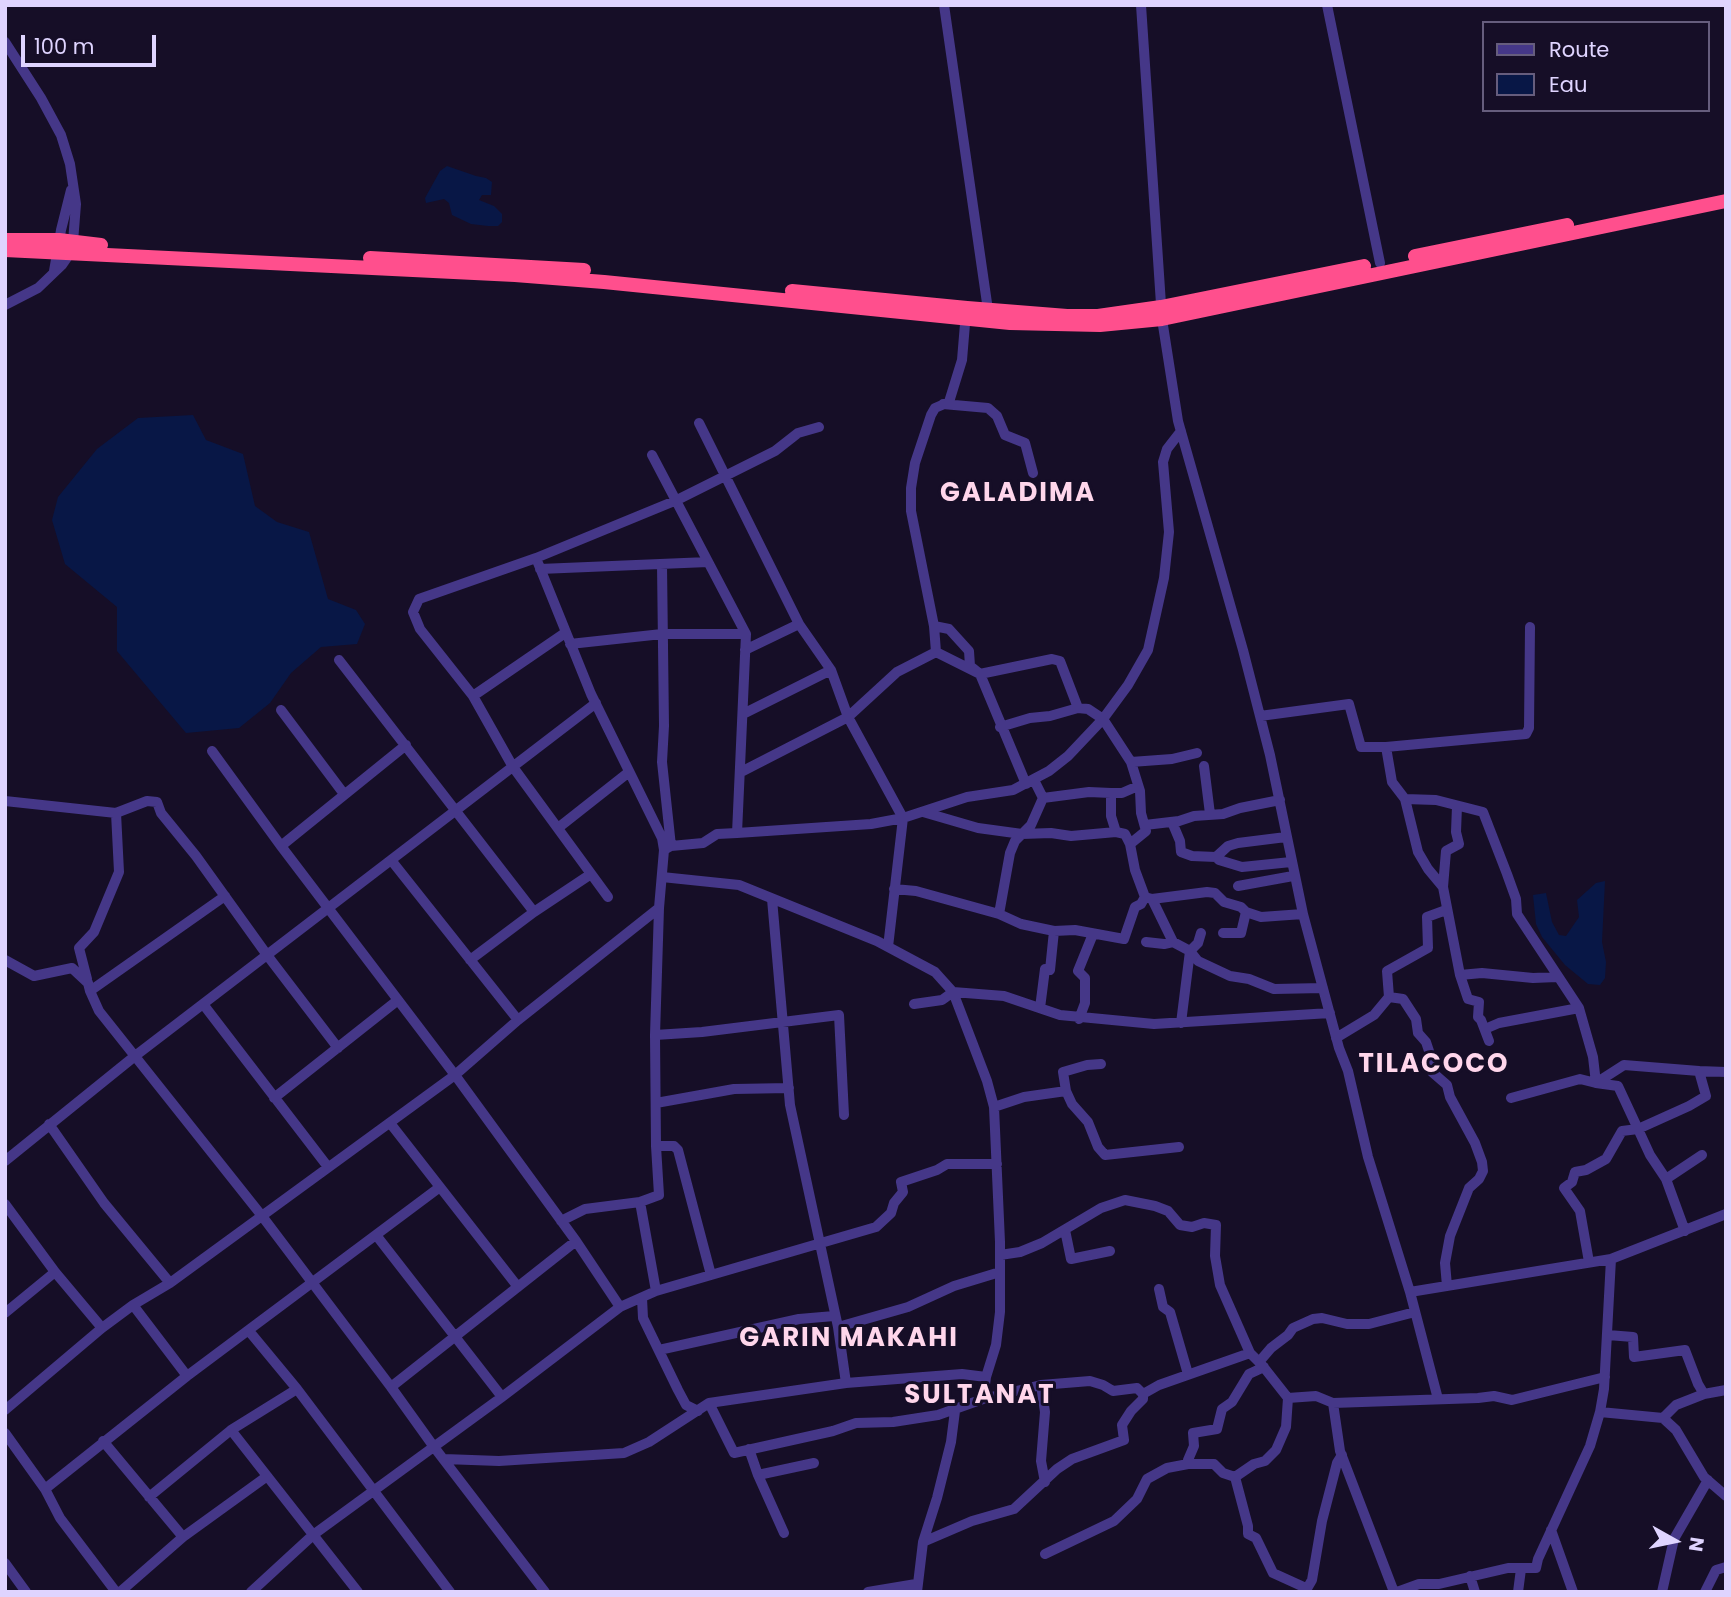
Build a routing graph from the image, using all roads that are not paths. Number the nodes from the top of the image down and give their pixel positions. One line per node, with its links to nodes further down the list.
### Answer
1 (944, 5): 13 (street)
2 (1141, 5): 14 (street)
3 (1329, 7): 11 (street)
4 (5, 42): 9 (street)
5 (1726, 192): 7 (highway)
6 (1726, 201): 7 (highway)
7 (1539, 236): 11 (highway); 14 (highway)
8 (5, 240): 9 (highway)
9 (65, 247): 10 (highway); 12 (street); 15 (highway)
10 (5, 250)
11 (1380, 263): 14 (highway)
12 (5, 305)
13 (988, 310): 15 (highway); 16 (highway)
14 (1161, 313): 16 (highway); 20 (street)
15 (966, 314): 16 (highway); 17 (street)
16 (1010, 317)
17 (943, 404): 22 (street); 30 (street)
18 (699, 423): 23 (street)
19 (819, 427): 23 (street)
20 (1181, 431): 46 (street); 48 (street)
21 (652, 455): 24 (street)
22 (1033, 473)
23 (726, 475): 24 (street); 29 (street)
24 (677, 500): 25 (street); 26 (street)
25 (536, 558): 28 (street); 41 (street)
26 (708, 562): 27 (street); 34 (street)
27 (662, 565): 28 (street); 33 (street)
28 (541, 569): 32 (street)
29 (799, 624): 36 (street); 39 (street)
30 (934, 626): 37 (street); 40 (street)
31 (1530, 626): 51 (street)
32 (565, 633): 35 (street); 41 (street)
33 (662, 634): 34 (street); 35 (street); 82 (street)
34 (746, 634): 36 (street)
35 (569, 644): 42 (street)
36 (746, 650): 45 (street)
37 (936, 652): 40 (street); 47 (street)
38 (339, 660): 50 (street)
39 (831, 670): 45 (street); 47 (street)
40 (980, 674): 43 (street); 49 (street)
41 (473, 696): 56 (street)
42 (596, 703): 56 (street); 57 (street)
43 (1078, 708): 48 (street); 49 (street)
44 (281, 710): 62 (street)
45 (743, 714): 58 (street)
46 (1260, 716): 51 (street); 65 (street)
47 (848, 717): 58 (street); 72 (street)
48 (1103, 719): 54 (street); 59 (street)
49 (1000, 727): 59 (street)
50 (407, 745): 62 (street); 68 (street)
51 (1385, 747): 64 (street)
52 (212, 751): 81 (street)
53 (1197, 753): 54 (street)
54 (1131, 762): 60 (street)
55 (1204, 766): 71 (street)
56 (513, 767): 68 (street); 75 (street)
57 (629, 772): 75 (street); 82 (street)
58 (741, 772): 77 (street)
59 (1030, 782): 63 (street); 69 (street)
60 (1138, 786): 61 (street); 74 (street)
61 (1111, 793): 63 (street); 76 (street)
62 (344, 794): 81 (street)
63 (1042, 798): 78 (street)
64 (1405, 799): 67 (street); 90 (street)
65 (1280, 800): 71 (street); 79 (street)
66 (5, 801): 70 (street)
67 (1457, 806): 90 (street); 115 (street)
68 (457, 810): 84 (street); 99 (street)
69 (923, 812): 72 (street); 78 (street)
70 (116, 813): 92 (street); 116 (street)
71 (1210, 814): 73 (street)
72 (902, 818): 77 (street); 91 (street)
73 (1172, 822): 74 (street); 83 (street)
74 (1145, 825): 80 (street)
75 (558, 828): 86 (street)
76 (1116, 832): 78 (street); 80 (street)
77 (737, 833): 82 (street)
78 (1022, 834): 101 (street)
79 (1286, 837): 83 (street); 85 (street)
80 (1130, 844): 94 (street)
81 (281, 846): 96 (street)
82 (668, 848): 88 (street)
83 (1216, 857): 85 (street)
84 (391, 860): 96 (street); 113 (street)
85 (1291, 862): 87 (street)
86 (591, 874): 93 (street); 99 (street)
87 (1293, 876): 89 (street); 102 (street)
88 (662, 877): 95 (street); 97 (street)
89 (1238, 886)
90 (1443, 887): 98 (street)
91 (894, 889): 101 (street); 109 (street)
92 (225, 896): 111 (street); 116 (street)
93 (608, 897)
94 (1149, 898): 100 (street); 106 (street); 108 (street)
95 (772, 899): 109 (street); 128 (street)
96 (329, 908): 111 (street); 120 (street)
97 (659, 908): 127 (street); 131 (street)
98 (1446, 910): 114 (street); 119 (street)
99 (534, 912): 113 (street)
100 (1246, 912): 102 (street); 105 (street)
101 (999, 914): 103 (street)
102 (1303, 914): 117 (street)
103 (1054, 931): 106 (street); 123 (street)
104 (1200, 933): 110 (street)
105 (1223, 933)
106 (1093, 934): 126 (street)
107 (1146, 942): 108 (street)
108 (1173, 942): 110 (street)
109 (888, 947): 118 (street)
110 (1190, 951): 117 (street); 129 (street)
111 (267, 955): 121 (street); 134 (street)
112 (5, 960): 116 (street)
113 (470, 960): 127 (street)
114 (1460, 975): 115 (street); 130 (street)
115 (1558, 977): 124 (street)
116 (89, 987): 135 (street)
117 (1323, 988): 125 (street)
118 (953, 992): 122 (street); 123 (street); 146 (street)
119 (1389, 997): 132 (street); 178 (street)
120 (398, 1000): 134 (street); 139 (street)
121 (203, 1004): 135 (street); 143 (street)
122 (914, 1004)
123 (1040, 1008): 126 (street)
124 (1579, 1008): 130 (street); 140 (street)
125 (1330, 1013): 129 (street); 132 (street)
126 (1079, 1019): 129 (street)
127 (518, 1020): 139 (street)
128 (783, 1021): 131 (street); 141 (street); 147 (street)
129 (1181, 1023)
130 (1485, 1029): 133 (street)
131 (655, 1035): 145 (street)
132 (1336, 1038): 182 (street)
133 (1489, 1041)
134 (338, 1048): 143 (street)
135 (135, 1056): 149 (street); 162 (street)
136 (1101, 1065): 142 (street)
137 (1699, 1071): 138 (street); 140 (street); 150 (street)
138 (1726, 1072)
139 (455, 1075): 148 (street); 163 (street)
140 (1596, 1083): 144 (street); 150 (street)
141 (789, 1088): 145 (street); 168 (street)
142 (1066, 1091): 146 (street); 152 (street)
143 (274, 1098): 156 (street)
144 (1511, 1098)
145 (656, 1103): 151 (street)
146 (994, 1107): 155 (street)
147 (844, 1115)
148 (390, 1123): 156 (street); 158 (street)
149 (49, 1124): 154 (street); 177 (street)
150 (1638, 1129): 157 (street); 172 (street)
151 (656, 1146): 159 (street); 175 (street)
152 (1179, 1147)
153 (1702, 1155): 157 (street)
154 (5, 1161)
155 (997, 1164): 168 (street); 170 (street)
156 (328, 1167): 162 (street)
157 (1665, 1179): 165 (street)
158 (440, 1187): 166 (street); 179 (street)
159 (640, 1202): 163 (street); 181 (street)
160 (5, 1204): 173 (street)
161 (1726, 1214): 165 (street)
162 (261, 1216): 176 (street); 177 (street)
163 (561, 1221): 167 (street)
164 (1065, 1230): 169 (street); 170 (street); 195 (street)
165 (1685, 1231): 171 (street)
166 (376, 1235): 176 (street); 193 (street)
167 (576, 1241): 179 (street); 185 (street)
168 (818, 1244): 175 (street); 188 (street)
169 (1110, 1251)
170 (1000, 1255): 174 (street)
171 (1611, 1259): 172 (street); 192 (street)
172 (1589, 1262): 178 (street)
173 (55, 1272): 186 (street); 190 (street)
174 (1000, 1272): 189 (street); 199 (street)
175 (711, 1275): 181 (street)
176 (312, 1282): 191 (street); 203 (street)
177 (170, 1283): 184 (street)
178 (1447, 1286): 182 (street)
179 (517, 1287): 193 (street)
180 (1159, 1289): 197 (street)
181 (656, 1291): 183 (street)
182 (1410, 1292): 187 (street)
183 (642, 1298): 185 (street); 194 (street)
184 (133, 1305): 190 (street); 198 (street)
185 (620, 1307): 208 (street)
186 (5, 1312)
187 (1415, 1312): 196 (street); 211 (street)
188 (834, 1316): 189 (street); 194 (street)
189 (838, 1327): 201 (street)
190 (102, 1328): 214 (street)
191 (249, 1331): 198 (street); 204 (street)
192 (1608, 1335): 200 (street); 206 (street)
193 (454, 1338): 203 (street); 208 (street)
194 (659, 1350): 215 (street)
195 (1250, 1353): 196 (street); 197 (street)
196 (1262, 1365): 209 (street); 227 (street)
197 (1188, 1374): 207 (street)
198 (187, 1376): 221 (street)
199 (986, 1377): 201 (street); 210 (street)
200 (1605, 1377): 211 (street); 217 (street)
201 (846, 1383): 212 (street)
202 (1041, 1385): 207 (street); 210 (street); 232 (street)
203 (391, 1387): 222 (street)
204 (297, 1389): 219 (street); 234 (street)
205 (1726, 1390): 206 (street)
206 (1704, 1394): 218 (street)
207 (1143, 1395): 232 (street)
208 (502, 1397): 222 (street)
209 (1288, 1398): 213 (street); 230 (street)
210 (983, 1399): 216 (street)
211 (1438, 1399): 213 (street)
212 (709, 1403): 215 (street); 223 (street)
213 (1333, 1404): 224 (street)
214 (5, 1410)
215 (698, 1411): 225 (street)
216 (955, 1411): 223 (street); 241 (street)
217 (1600, 1412): 218 (street); 237 (street)
218 (1663, 1418): 231 (street)
219 (231, 1430): 229 (street); 236 (street)
220 (5, 1433): 233 (street)
221 (103, 1441): 233 (street); 236 (street)
222 (433, 1447): 225 (street); 234 (street)
223 (749, 1449): 228 (street)
224 (1342, 1455): 248 (street); 257 (street)
225 (444, 1460): 255 (street)
226 (814, 1463): 228 (street)
227 (1188, 1464): 230 (street); 242 (street)
228 (758, 1475): 238 (street)
229 (266, 1477): 239 (street); 240 (street)
230 (1235, 1477): 248 (street)
231 (1708, 1480): 235 (street); 249 (street)
232 (1045, 1482): 241 (street)
233 (45, 1489): 251 (street)
234 (376, 1490): 239 (street); 254 (street)
235 (1726, 1496)
236 (149, 1497): 240 (street)
237 (1551, 1530): 245 (street); 260 (street)
238 (784, 1533)
239 (313, 1535): 252 (street); 253 (street)
240 (183, 1537): 251 (street)
241 (923, 1542): 247 (street)
242 (1045, 1554)
243 (5, 1563): 250 (street)
244 (1726, 1567): 261 (street)
245 (1521, 1569): 246 (street); 259 (street)
246 (1470, 1576): 257 (street); 258 (street)
247 (916, 1588): 256 (street)
248 (1306, 1590)
249 (1664, 1590)
250 (26, 1592)
251 (118, 1592)
252 (251, 1592)
253 (358, 1592)
254 (450, 1592)
255 (545, 1592)
256 (867, 1592)
257 (1395, 1592)
258 (1475, 1592)
259 (1518, 1592)
260 (1573, 1592)
261 (1705, 1592)

